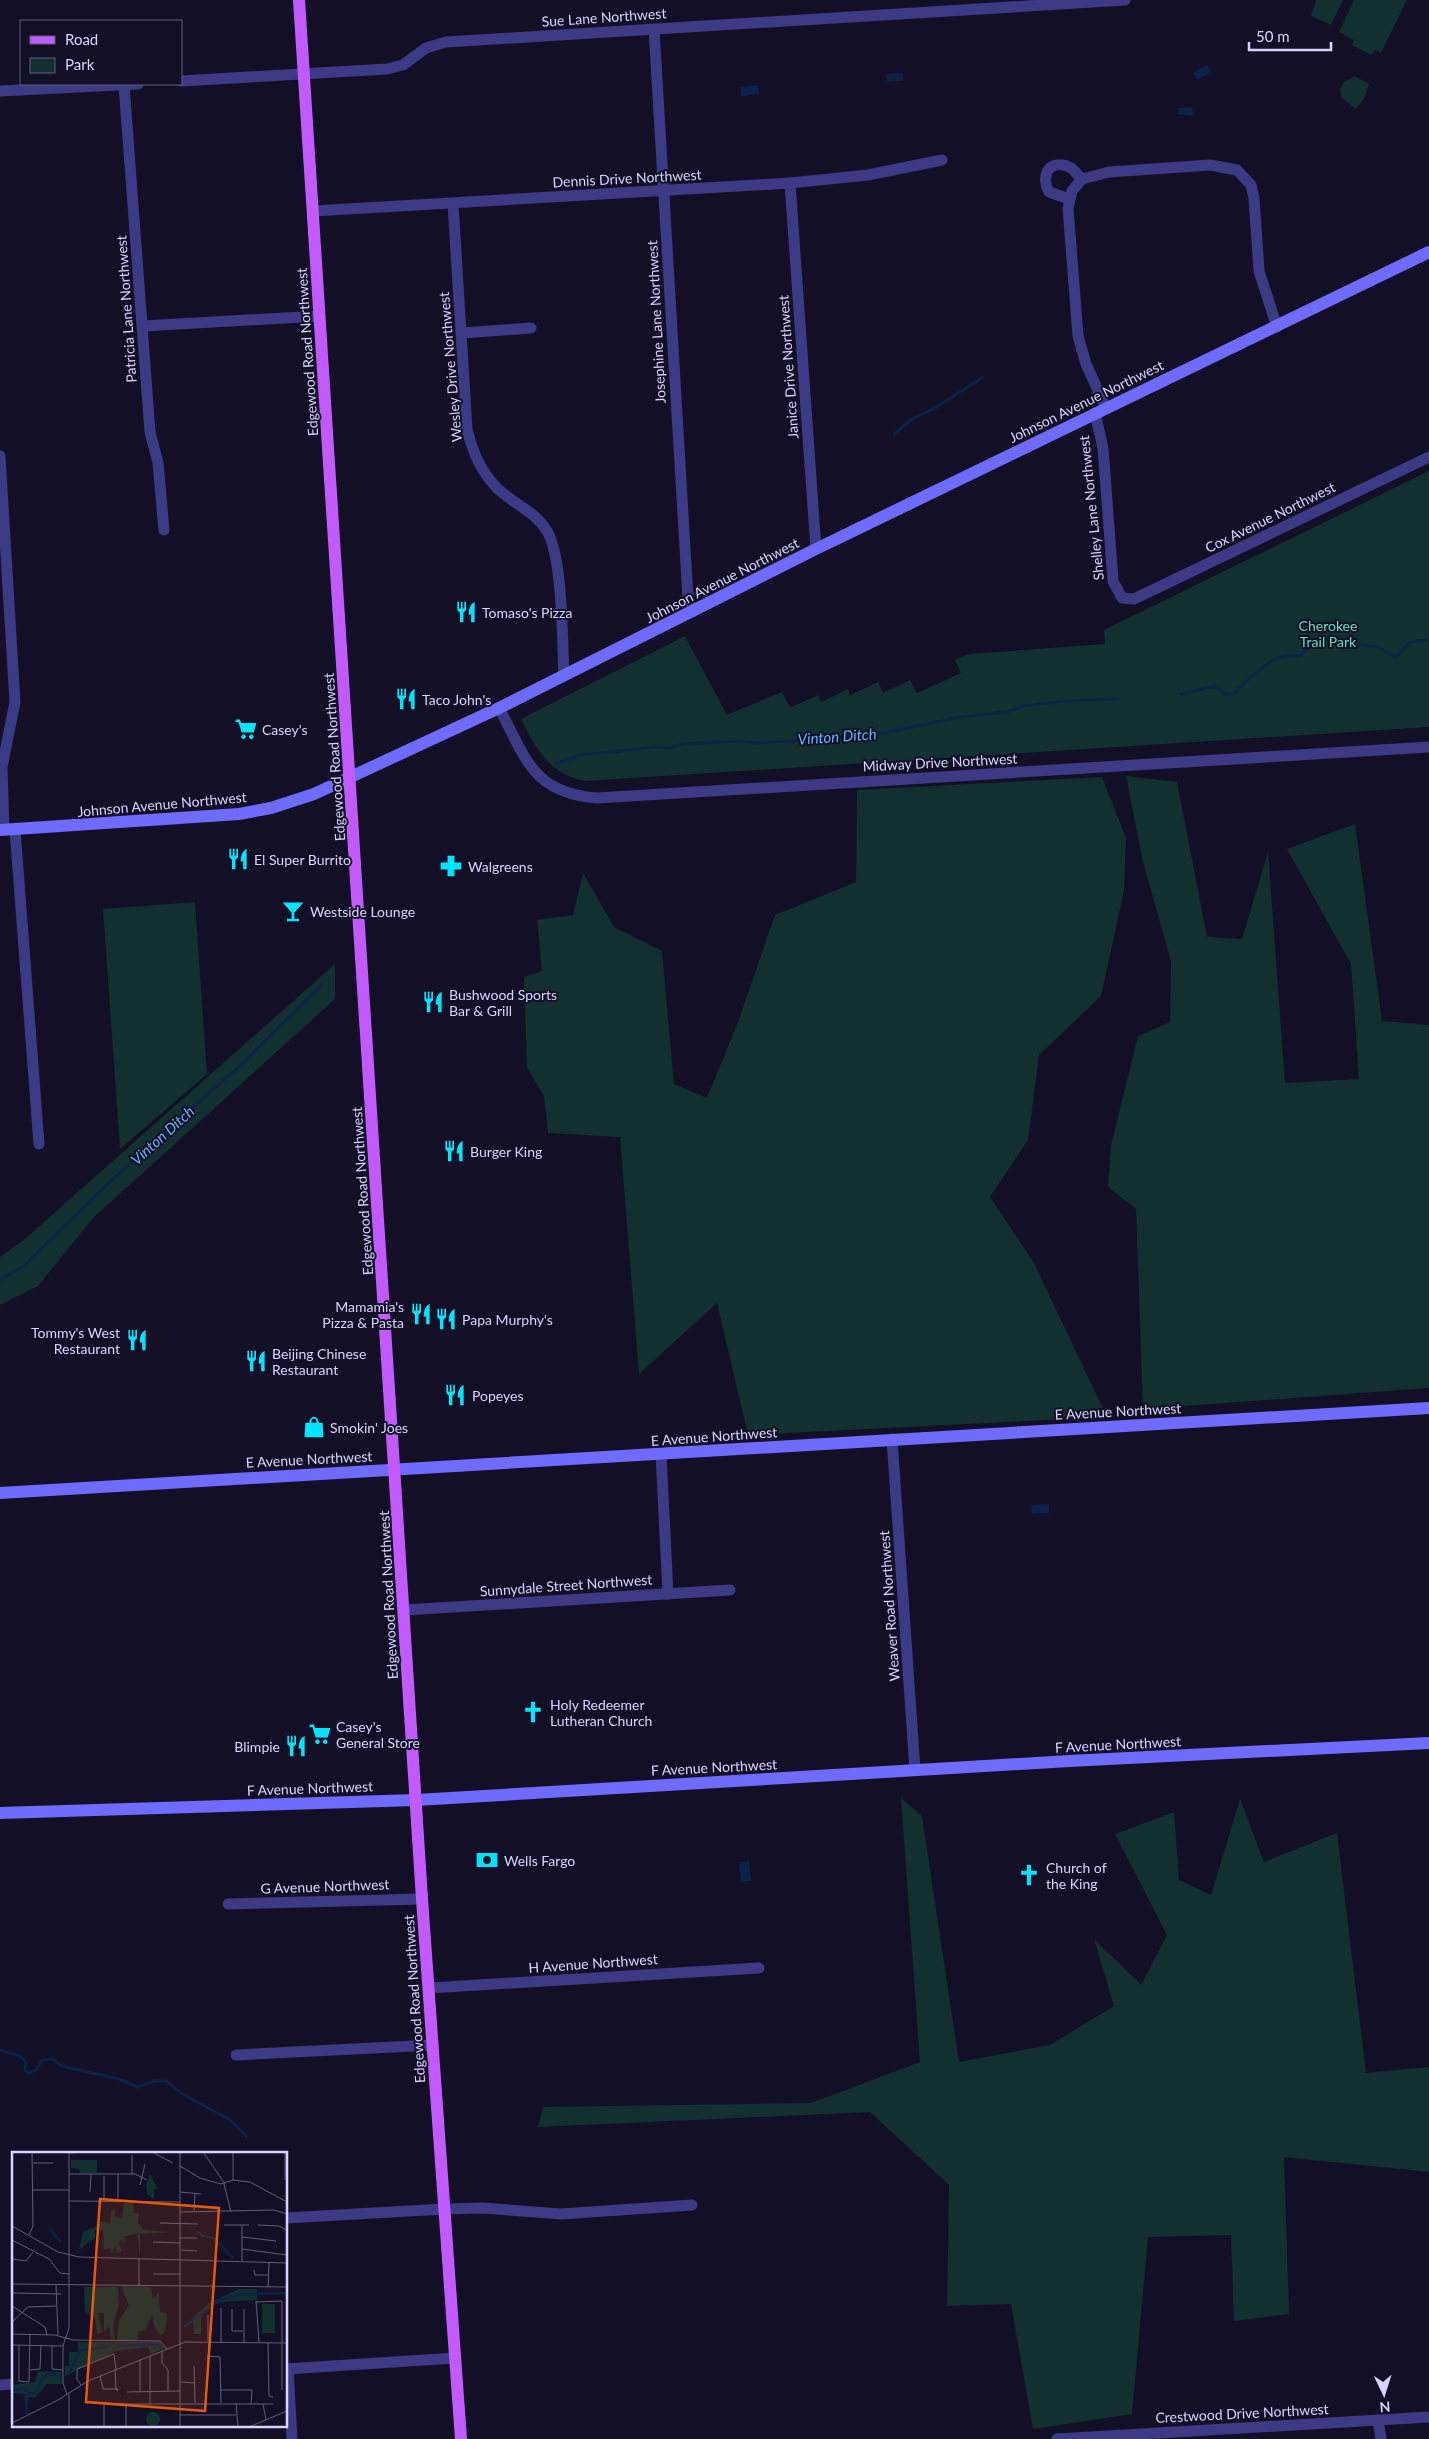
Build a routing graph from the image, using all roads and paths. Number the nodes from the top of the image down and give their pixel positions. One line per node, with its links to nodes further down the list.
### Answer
1 (299, 0): 5 (main road, Edgewood Road Northwest)
2 (1125, 0): 3 (street, Sue Lane Northwest)
3 (943, 6): 4 (street, Sue Lane Northwest)
4 (654, 29): 5 (street, Sue Lane Northwest); 13 (street, Josephine Lane Northwest)
5 (304, 74): 6 (street, Sue Lane Northwest); 16 (main road, Edgewood Road Northwest)
6 (182, 81)
7 (108, 85): 9 (street)
8 (124, 85): 19 (street, Patricia Lane Northwest)
9 (0, 92)
10 (942, 160): 12 (street, Dennis Drive Northwest)
11 (1082, 179): 14 (street); 14 (street); 20 (street)
12 (790, 184): 13 (street, Dennis Drive Northwest); 27 (street, Janice Drive Northwest)
13 (663, 191): 15 (street, Dennis Drive Northwest); 29 (street, Josephine Lane Northwest)
14 (1069, 199): 23 (street, Shelley Lane Northwest)
15 (453, 204): 16 (street, Dennis Drive Northwest); 22 (street, Wesley Drive Northwest)
16 (313, 211): 18 (main road, Edgewood Road Northwest)
17 (1429, 252): 20 (street, Johnson Avenue Northwest)
18 (320, 316): 19 (street); 35 (main road, Edgewood Road Northwest)
19 (143, 326): 26 (street, Patricia Lane Northwest)
20 (1277, 327): 23 (street, Johnson Avenue Northwest)
21 (532, 328): 22 (street)
22 (462, 333): 32 (street, Wesley Drive Northwest)
23 (1101, 411): 27 (street, Johnson Avenue Northwest); 28 (street, Shelley Lane Northwest)
24 (0, 456): 30 (street)
25 (1429, 457): 28 (street, Cox Avenue Northwest)
26 (164, 530)
27 (816, 549): 29 (street, Johnson Avenue Northwest)
28 (1122, 598)
29 (693, 612): 32 (street, Johnson Avenue Northwest)
30 (12, 651): 31 (street); 36 (street)
31 (0, 652)
32 (564, 675): 33 (street, Johnson Avenue Northwest)
33 (499, 708): 34 (street, Midway Drive Northwest); 35 (street, Johnson Avenue Northwest)
34 (1429, 746)
35 (350, 776): 36 (street, Johnson Avenue Northwest); 41 (main road, Edgewood Road Northwest)
36 (6, 830): 37 (street)
37 (39, 1144)
38 (1429, 1408): 39 (street, E Avenue Northwest)
39 (892, 1439): 40 (street, E Avenue Northwest); 47 (street, Weaver Road Northwest)
40 (661, 1454): 41 (street, E Avenue Northwest); 44 (street)
41 (395, 1469): 42 (street, E Avenue Northwest); 45 (main road, Edgewood Road Northwest)
42 (0, 1493)
43 (730, 1590): 44 (street, Sunnydale Street Northwest)
44 (668, 1594): 45 (street, Sunnydale Street Northwest)
45 (404, 1610): 48 (main road, Edgewood Road Northwest)
46 (1429, 1743): 47 (street, F Avenue Northwest)
47 (915, 1770): 48 (street, F Avenue Northwest)
48 (416, 1800): 49 (street, F Avenue Northwest); 50 (main road, Edgewood Road Northwest)
49 (0, 1813)
50 (422, 1899): 51 (street, G Avenue Northwest); 53 (main road, Edgewood Road Northwest)
51 (228, 1904)
52 (759, 1968): 53 (street, H Avenue Northwest)
53 (429, 1988): 54 (main road, Edgewood Road Northwest)
54 (433, 2045): 55 (street); 57 (main road, Edgewood Road Northwest)
55 (236, 2055)
56 (692, 2205): 57 (street)
57 (444, 2209): 58 (street); 59 (main road, Edgewood Road Northwest)
58 (288, 2218)
59 (455, 2358): 60 (street); 66 (main road, Edgewood Road Northwest)
60 (288, 2369)
61 (288, 2383): 65 (street)
62 (1429, 2417): 63 (street, Crestwood Drive Northwest)
63 (1378, 2420): 64 (street, Crestwood Drive Northwest); 68 (street)
64 (1216, 2434): 67 (street, Crestwood Drive Northwest)
65 (292, 2439)
66 (461, 2439)
67 (1057, 2439)
68 (1381, 2439)

